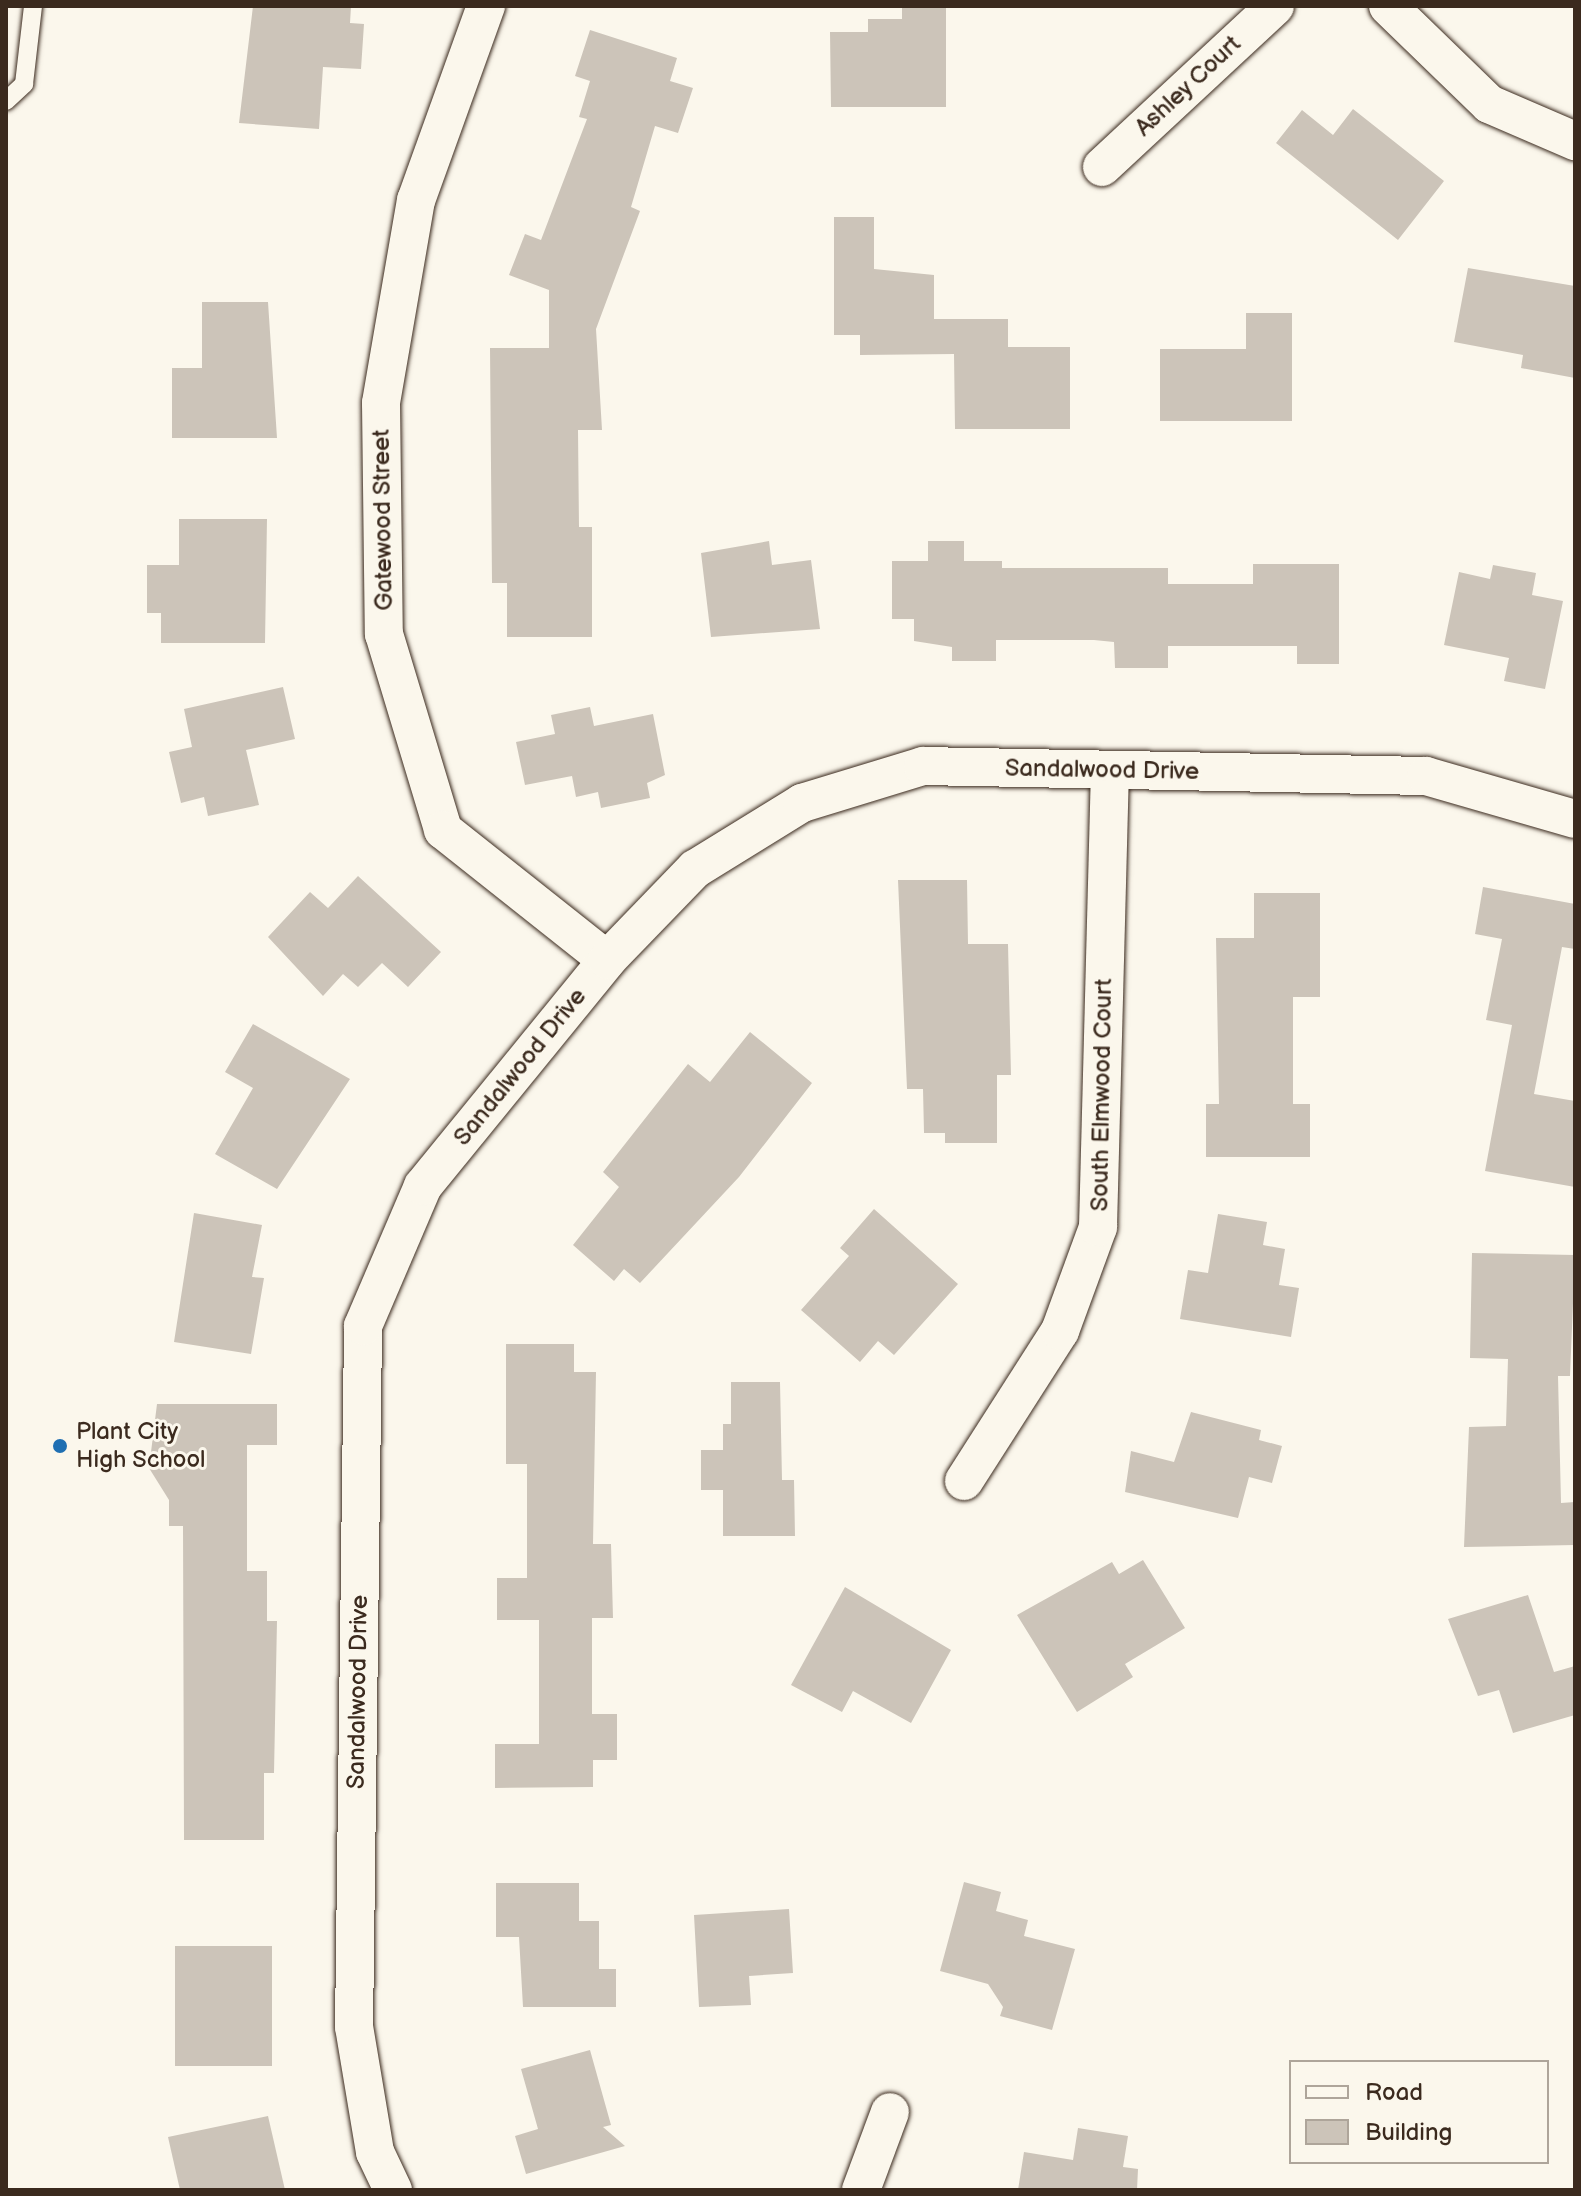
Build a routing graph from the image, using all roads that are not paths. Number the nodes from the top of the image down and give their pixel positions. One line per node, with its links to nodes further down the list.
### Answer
1 (33, 6): 5 (lane)
2 (486, 6): 10 (street, Gatewood Street)
3 (1275, 6): 7 (street, Ashley Court)
4 (1388, 6): 6 (street)
5 (6, 101)
6 (1575, 141)
7 (1102, 167)
8 (1110, 770): 9 (street, Sandalwood Drive); 10 (street, Sandalwood Drive); 11 (street, South Elmwood Court)
9 (1575, 819)
10 (607, 960): 13 (street, Sandalwood Drive)
11 (964, 1481)
12 (890, 2112): 14 (street)
13 (393, 2190)
14 (861, 2190)

